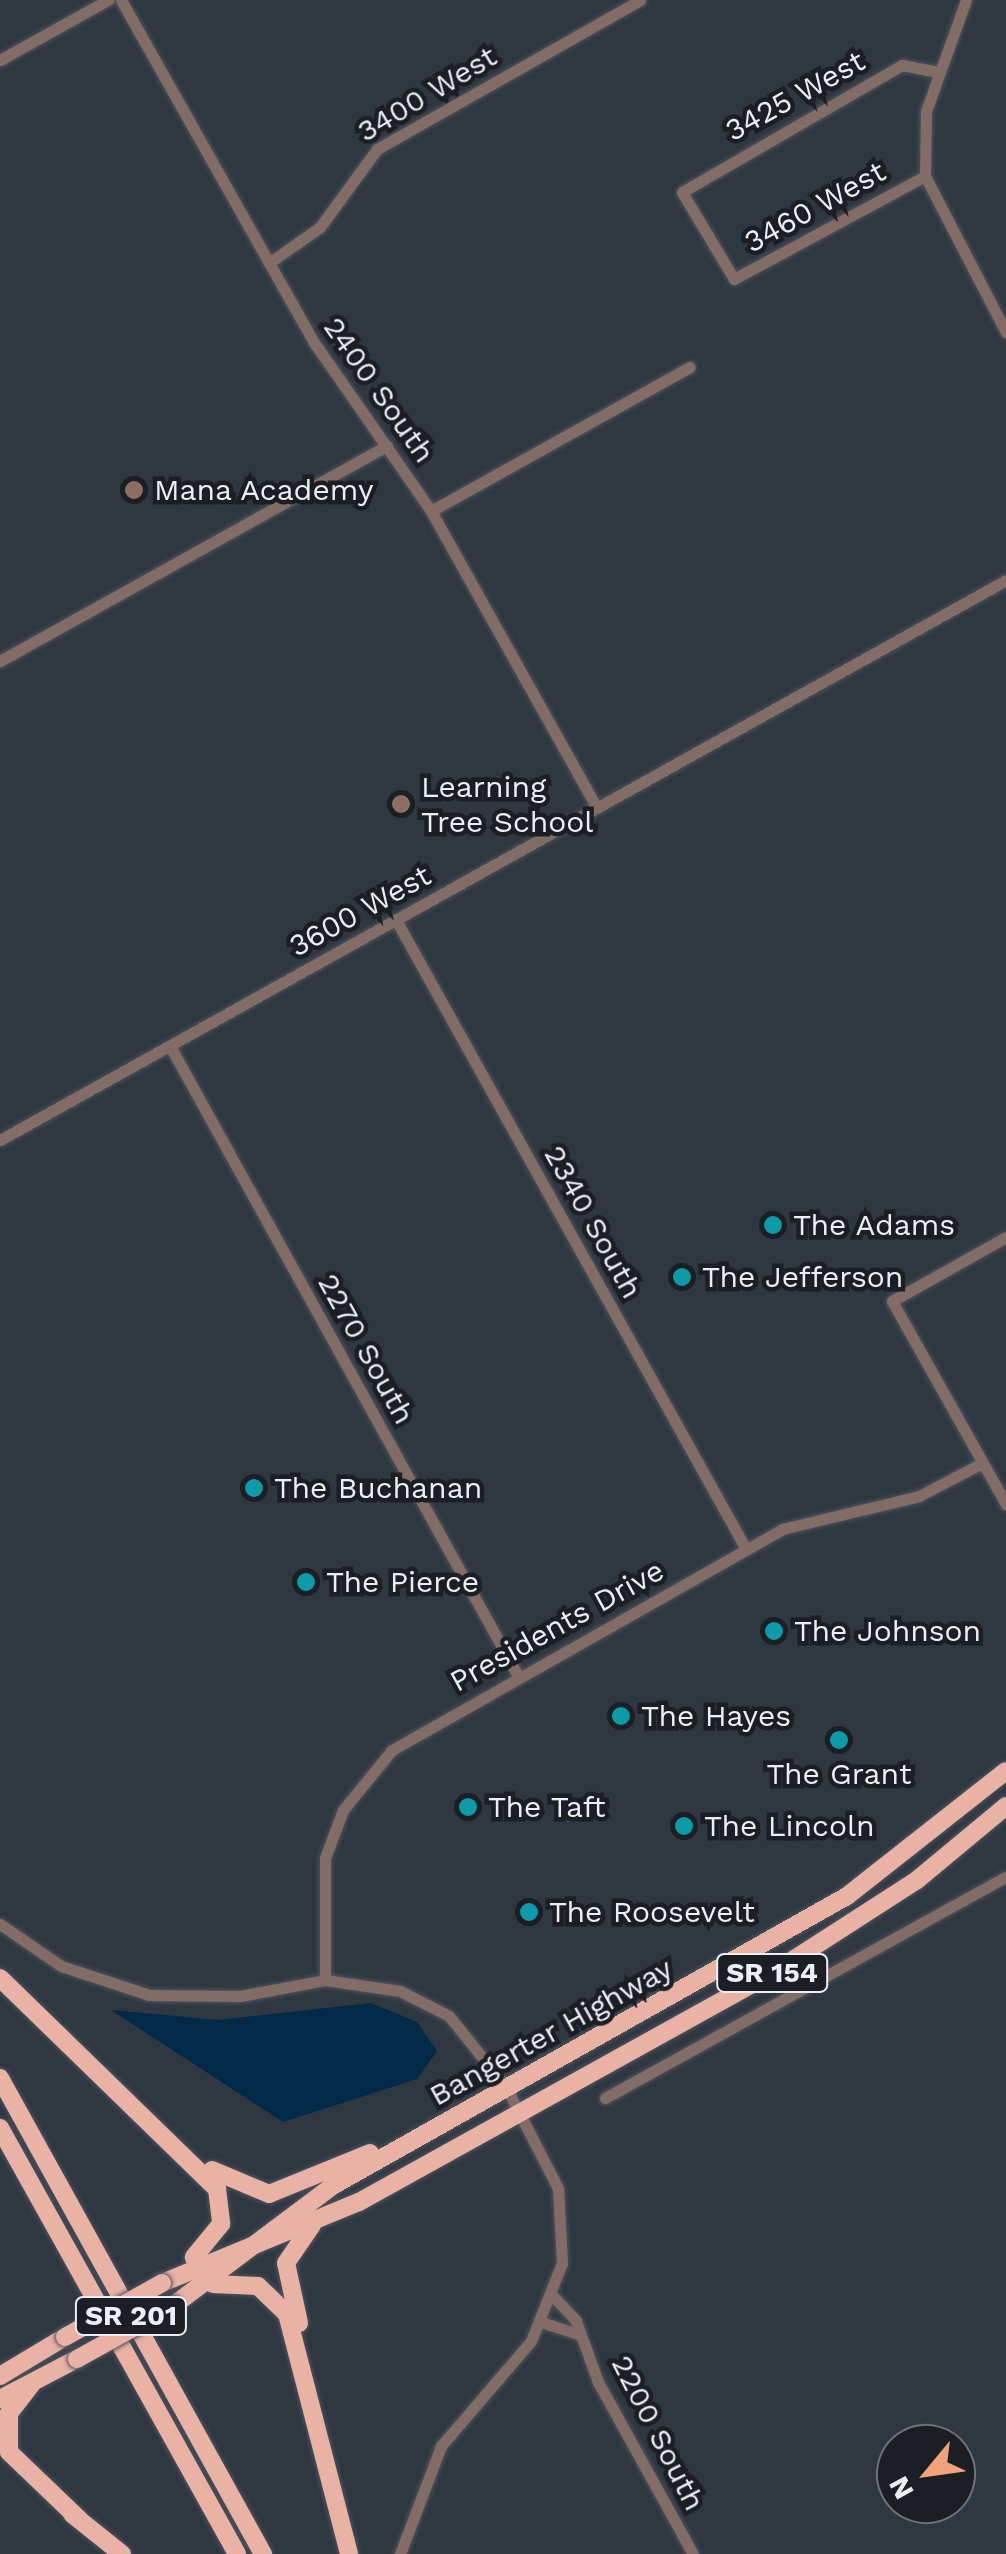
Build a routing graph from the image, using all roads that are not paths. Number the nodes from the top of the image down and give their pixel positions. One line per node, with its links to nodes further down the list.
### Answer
1 (108, 0): 5 (street)
2 (122, 0): 8 (street, 2400 South)
3 (640, 0): 8 (street, 3400 West)
4 (966, 0): 6 (street)
5 (0, 60)
6 (939, 72): 7 (street); 9 (street, 3425 West)
7 (925, 176): 9 (street, 3460 West); 10 (street)
8 (269, 263): 12 (street, 2400 South)
9 (730, 279)
10 (1006, 332)
11 (690, 367): 13 (street)
12 (387, 446): 13 (street, 2400 South); 15 (street)
13 (431, 511): 16 (street, 2400 South)
14 (1006, 580): 16 (street, 3600 West)
15 (0, 661)
16 (596, 808): 17 (street, 3600 West)
17 (396, 920): 18 (street, 3600 West); 23 (street, 2340 South)
18 (170, 1046): 19 (street, 3600 West); 24 (street, 2270 South)
19 (0, 1140)
20 (1006, 1237): 21 (street)
21 (982, 1463): 22 (street); 23 (street, Presidents Drive)
22 (1006, 1504)
23 (746, 1549): 24 (street, Presidents Drive)
24 (518, 1676): 30 (street, Presidents Drive)
25 (1006, 1771): 32 (highway, Bangerter Highway / SR 154)
26 (1006, 1806): 36 (highway, Bangerter Highway / SR 154)
27 (1006, 1878): 33 (street)
28 (0, 1924): 30 (street)
29 (0, 1978): 34 (highway)
30 (324, 1980): 32 (street)
31 (0, 2078): 55 (highway, SR 201)
32 (506, 2087): 35 (highway, Bangerter Highway / SR 154); 36 (street)
33 (605, 2098)
34 (136, 2104): 35 (highway); 40 (highway)
35 (471, 2106): 39 (highway, Bangerter Highway / SR 154)
36 (521, 2114): 38 (highway, Bangerter Highway / SR 154); 42 (street)
37 (0, 2128): 54 (highway, SR 201)
38 (316, 2222): 39 (highway, Bangerter Highway / SR 154); 51 (highway)
39 (268, 2237): 40 (highway, Bangerter Highway / SR 154); 41 (highway, Bangerter Highway / SR 154)
40 (162, 2283): 45 (highway, Bangerter Highway / SR 154, bridge)
41 (209, 2285): 48 (highway, Bangerter Highway / SR 154, bridge); 51 (highway)
42 (553, 2296): 43 (street); 44 (street, 2200 South)
43 (541, 2322): 44 (street, 2200 South); 57 (street)
44 (580, 2334): 58 (street, 2200 South)
45 (20, 2362): 46 (highway); 47 (highway, Bangerter Highway / SR 154)
46 (0, 2368)
47 (0, 2376)
48 (31, 2384): 49 (highway, Bangerter Highway / SR 154); 52 (highway)
49 (0, 2398)
50 (0, 2459): 52 (highway)
51 (330, 2486): 56 (highway)
52 (80, 2520): 53 (highway)
53 (122, 2554)
54 (237, 2554)
55 (263, 2554)
56 (350, 2554)
57 (400, 2554)
58 (693, 2554)

